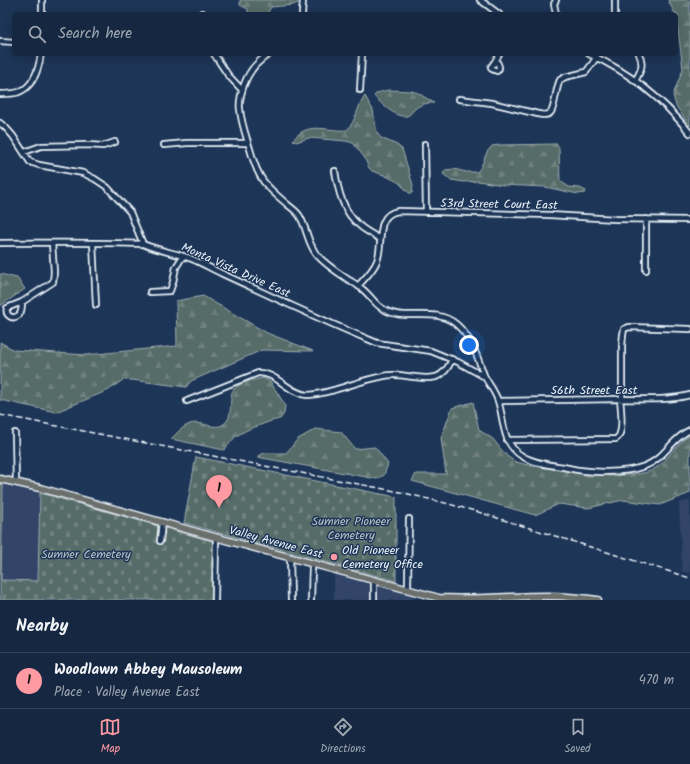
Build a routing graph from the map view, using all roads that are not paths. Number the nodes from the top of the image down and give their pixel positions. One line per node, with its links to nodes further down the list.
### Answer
1 (42, 0): 6 (street)
2 (303, 0): 7 (street)
3 (480, 0): 8 (street)
4 (556, 0): 9 (street)
5 (615, 0): 10 (street)
6 (42, 12)
7 (302, 12)
8 (496, 12)
9 (556, 12)
10 (615, 12)
11 (0, 42): 12 (street)
12 (12, 42)
13 (41, 56): 24 (street)
14 (215, 56): 22 (street)
15 (266, 56): 22 (street)
16 (362, 56): 23 (street)
17 (498, 56): 20 (street)
18 (640, 56): 21 (street)
19 (597, 57): 21 (street); 25 (street)
20 (496, 60)
21 (635, 80): 27 (street)
22 (242, 90): 29 (street)
23 (360, 90)
24 (0, 94)
25 (459, 99)
26 (0, 123): 32 (street)
27 (690, 133)
28 (115, 142): 32 (street)
29 (248, 143): 31 (street); 44 (street)
30 (425, 144): 34 (street)
31 (164, 145)
32 (24, 152): 41 (street)
33 (335, 171): 37 (street)
34 (426, 212): 35 (street, 53rd Street Court East); 37 (street, 53rd Street Court East)
35 (646, 219): 36 (street, 53rd Street Court East); 43 (street)
36 (690, 220)
37 (380, 239): 44 (street, 53rd Street Court East)
38 (0, 243): 39 (street)
39 (52, 243): 40 (street); 46 (street)
40 (93, 243): 41 (street); 47 (street)
41 (143, 244): 42 (street, Monta Vista Drive East)
42 (183, 256): 45 (street); 49 (street, Monta Vista Drive East)
43 (646, 270)
44 (358, 286): 50 (street)
45 (150, 292)
46 (22, 302)
47 (96, 305)
48 (690, 329): 52 (street)
49 (452, 359): 50 (street, Monta Vista Drive East); 53 (street)
50 (485, 377): 54 (street)
51 (690, 395): 52 (street, 56th Street East)
52 (621, 399): 54 (street, 56th Street East); 57 (street)
53 (187, 401)
54 (498, 401): 57 (street)
55 (690, 430): 57 (street)
56 (15, 433): 59 (street)
57 (507, 440)
58 (0, 479): 59 (main road, Valley Avenue East)
59 (16, 483): 61 (main road, Valley Avenue East)
60 (409, 519): 67 (street)
61 (162, 522): 62 (main road, Valley Avenue East); 63 (street)
62 (216, 537): 64 (main road, Valley Avenue East); 68 (street)
63 (160, 541)
64 (290, 558): 65 (main road, Valley Avenue East); 69 (street)
65 (315, 564): 66 (main road, Valley Avenue East); 70 (street)
66 (374, 580): 67 (main road, Valley Avenue East); 71 (street)
67 (407, 589): 72 (main road, Valley Avenue East)
68 (216, 600)
69 (291, 600)
70 (312, 600)
71 (374, 600)
72 (598, 600)

